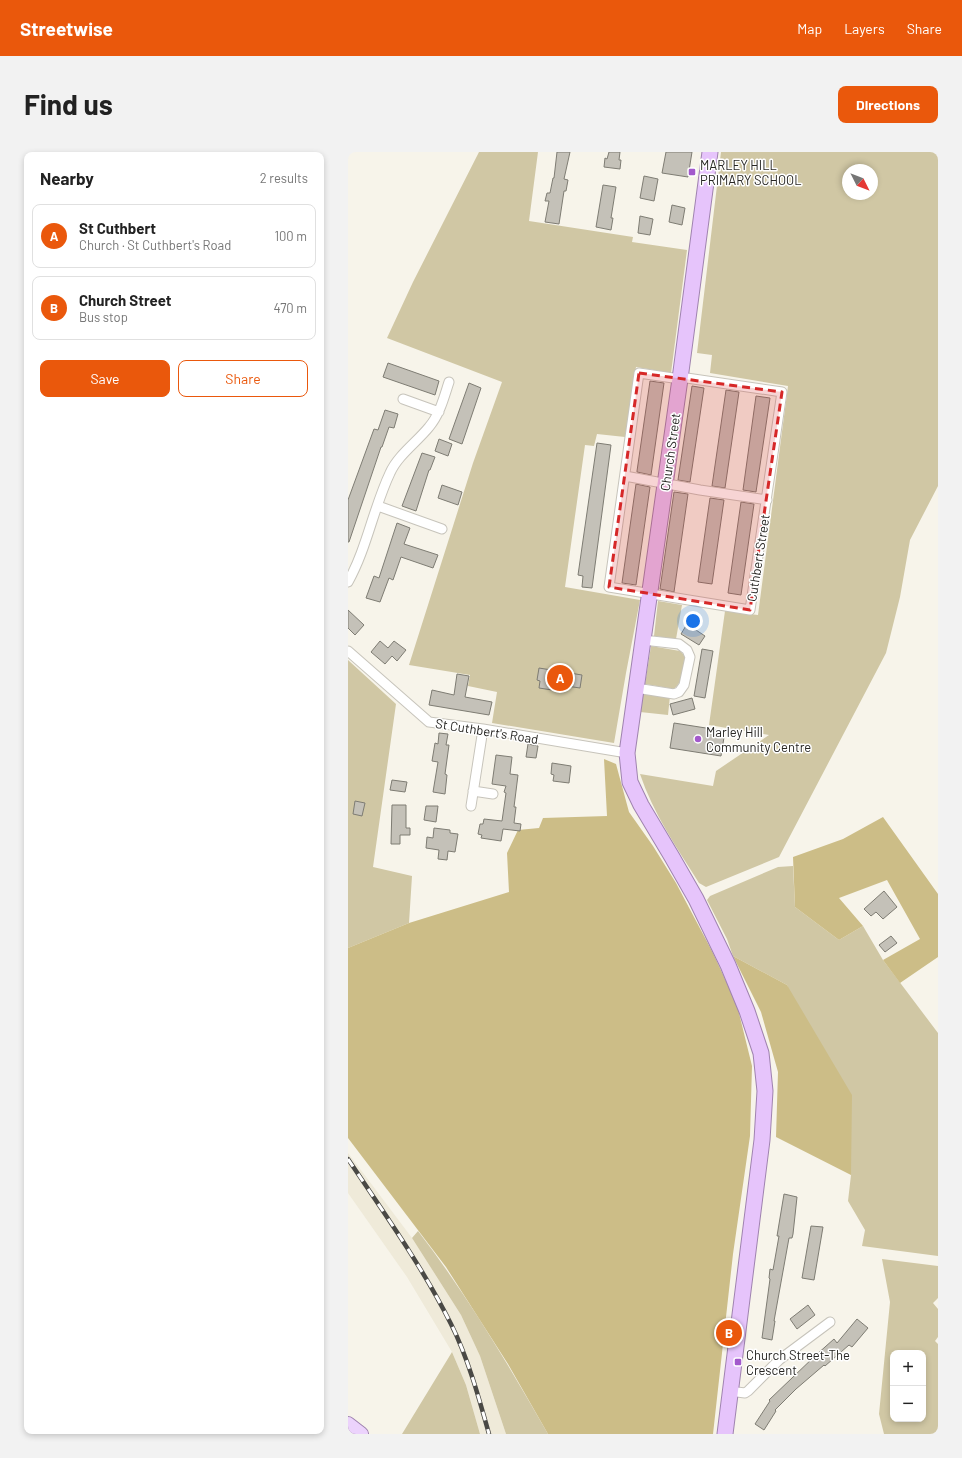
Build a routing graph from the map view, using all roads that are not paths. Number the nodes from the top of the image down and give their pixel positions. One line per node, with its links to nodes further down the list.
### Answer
1 (710, 152): 2 (highway, Church Street)
2 (680, 378): 6 (street); 7 (highway, Church Street); 8 (street, Cuthbert Street)
3 (449, 382): 5 (street)
4 (403, 399): 5 (street)
5 (439, 412): 9 (street)
6 (625, 476): 7 (street, Cuthbert Street); 12 (street)
7 (665, 484): 8 (street, Cuthbert Street); 12 (highway, Church Street)
8 (767, 500): 12 (street, Cuthbert Street)
9 (378, 506): 10 (street); 11 (street)
10 (442, 529)
11 (348, 582)
12 (650, 594): 13 (highway, Church Street)
13 (643, 640): 15 (highway, Church Street); 15 (street)
14 (348, 651): 16 (street, St Cuthbert's Road)
15 (636, 688): 17 (highway, Church Street)
16 (482, 729): 17 (street, St Cuthbert's Road); 18 (street)
17 (627, 753): 22 (highway, Church Street)
18 (473, 791): 19 (street); 20 (street)
19 (493, 794)
20 (471, 806)
21 (830, 1322): 22 (street)
22 (729, 1391): 25 (highway, Church Street)
23 (348, 1424): 24 (main road)
24 (361, 1434)
25 (724, 1434)

